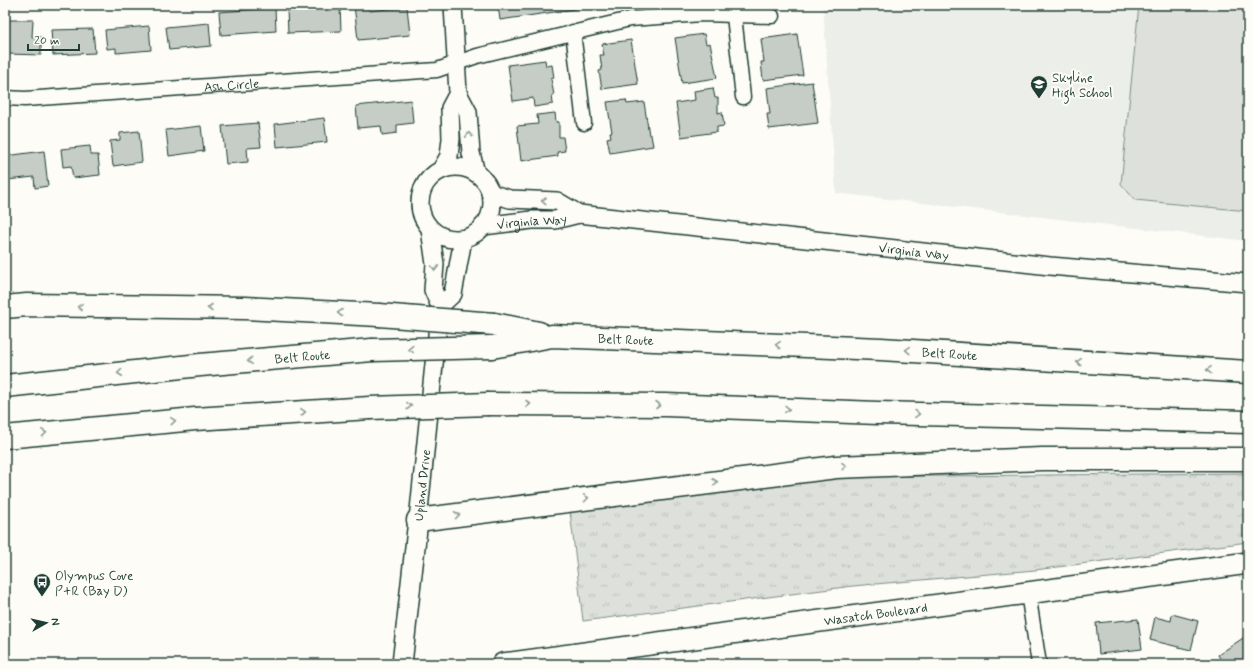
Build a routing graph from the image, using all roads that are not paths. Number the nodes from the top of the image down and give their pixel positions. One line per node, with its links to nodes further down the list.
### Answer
1 (453, 5): 5 (street)
2 (734, 16): 3 (street, Ash Circle); 4 (street, Ash Circle); 7 (street)
3 (772, 16)
4 (573, 32): 5 (street, Ash Circle); 9 (street)
5 (457, 63): 6 (street); 8 (street, Ash Circle)
6 (458, 93): 10 (street); 11 (street, one-way to 6)
7 (743, 97)
8 (5, 98)
9 (584, 123)
10 (441, 170): 11 (street); 15 (street)
11 (476, 173): 12 (street)
12 (490, 193): 13 (street, Virginia Way, one-way to 12); 14 (street)
13 (579, 214): 14 (street, Virginia Way); 17 (street, Virginia Way)
14 (484, 226): 16 (street)
15 (430, 229): 16 (street); 18 (street, Upland Drive, one-way to 18)
16 (463, 238): 18 (street)
17 (1248, 283)
18 (440, 306): 26 (street, Upland Drive)
19 (5, 307): 20 (highway, one-way to 19, bridge)
20 (552, 336): 21 (highway, Belt Route, one-way to 20); 22 (highway, Belt Route, one-way to 22, bridge)
21 (1248, 372)
22 (5, 386)
23 (1248, 422): 24 (highway, one-way to 23, bridge)
24 (5, 437)
25 (1248, 459): 26 (highway, one-way to 25)
26 (418, 520): 29 (main road, Upland Drive)
27 (1248, 563): 28 (main road, Wasatch Boulevard)
28 (1028, 592): 30 (main road, Wasatch Boulevard); 31 (street)
29 (402, 664)
30 (503, 664)
31 (1040, 664)

